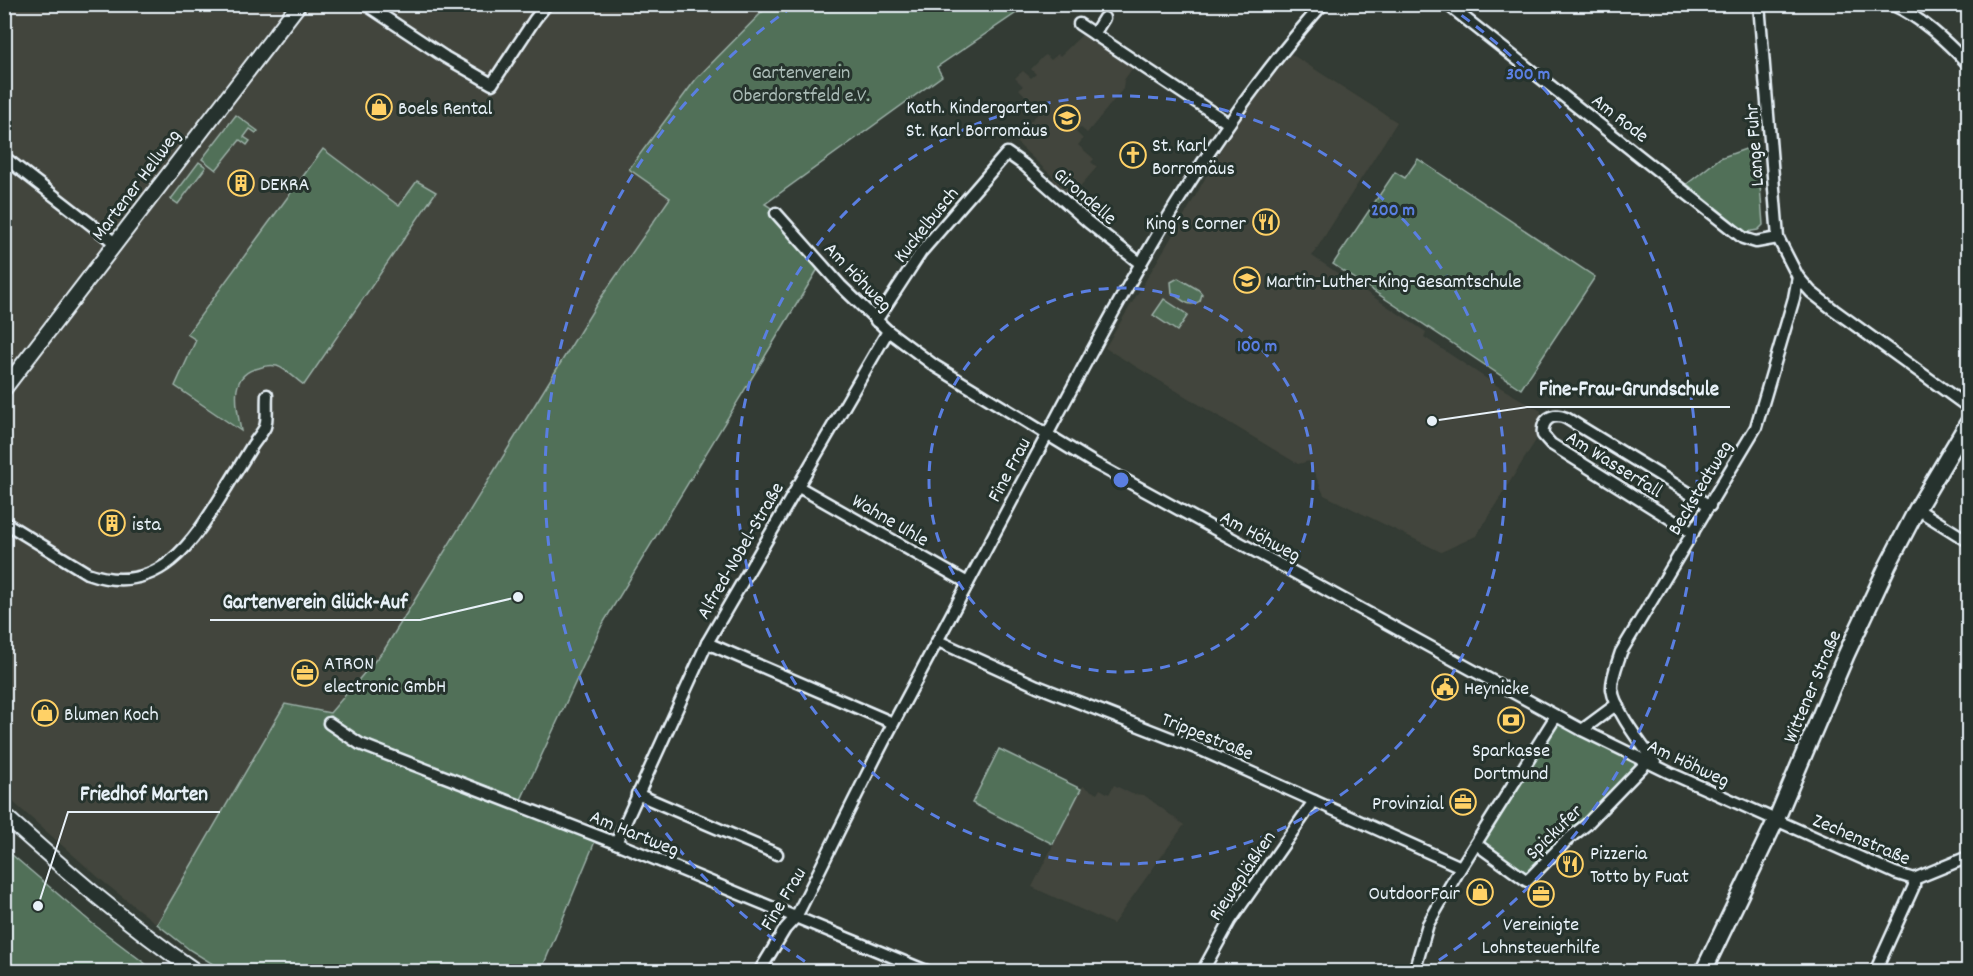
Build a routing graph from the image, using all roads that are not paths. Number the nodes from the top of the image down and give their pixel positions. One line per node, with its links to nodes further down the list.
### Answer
1 (299, 4): 18 (street, Martener Hellweg)
2 (365, 4): 3 (street)
3 (548, 4)
4 (1323, 4): 13 (street, Fine Frau)
5 (1447, 4): 17 (street, Am Rode)
6 (1759, 4): 17 (street, Lange Fuhr)
7 (1891, 4): 8 (street)
8 (1912, 9): 12 (street)
9 (1104, 18): 11 (street)
10 (1079, 24): 11 (street)
11 (1094, 34): 13 (street)
12 (1968, 64)
13 (1228, 123): 19 (street, Fine Frau)
14 (1007, 153): 19 (street, Girondelle); 21 (street, Kuckelbusch)
15 (4, 157): 18 (street)
16 (776, 213): 21 (street, Am Höhweg)
17 (1778, 238): 20 (street, Lange Fuhr)
18 (115, 243): 23 (street, Martener Hellweg)
19 (1141, 264): 27 (street, Fine Frau)
20 (1798, 277): 25 (street); 29 (street, Beckstedtweg)
21 (876, 321): 22 (street, Am Höhweg)
22 (888, 331): 27 (street, Am Höhweg); 28 (street, Alfred-Nobel-Straße)
23 (4, 389)
24 (267, 394): 31 (street)
25 (1968, 407)
26 (1968, 423): 30 (main road, Wittener Straße)
27 (1047, 435): 34 (street, Fine Frau); 38 (street, Am Höhweg)
28 (797, 486): 34 (street, Wahne Uhle); 36 (street, Alfred-Nobel-Straße)
29 (1710, 506): 32 (street, Beckstedtweg); 32 (street, Am Wasserfall)
30 (1917, 509): 33 (street); 47 (main road, Wittener Straße)
31 (4, 522)
32 (1693, 533): 37 (street, Beckstedtweg)
33 (1968, 541)
34 (968, 583): 35 (street, Fine Frau)
35 (938, 641): 40 (street, Fine Frau); 45 (street, Trippestraße)
36 (707, 643): 40 (street); 44 (street, Alfred-Nobel-Straße)
37 (1617, 704): 41 (street); 43 (street, Beckstedtweg)
38 (1556, 716): 41 (street, Am Höhweg); 49 (street)
39 (329, 723): 48 (street, Am Hartweg)
40 (893, 723): 54 (street, Fine Frau)
41 (1582, 730): 42 (street, Am Höhweg)
42 (1647, 762): 43 (street, Am Höhweg); 49 (street, Spickufer)
43 (1659, 768): 47 (street, Am Höhweg)
44 (637, 794): 48 (street, Alfred-Nobel-Straße); 50 (street)
45 (1314, 801): 52 (street, Trippestraße); 58 (street, Riewepläßken)
46 (4, 815): 55 (street)
47 (1776, 820): 53 (street, Zechenstraße); 60 (main road, Wittener Straße)
48 (616, 843): 54 (street, Am Hartweg)
49 (1476, 844): 52 (street)
50 (777, 854)
51 (1968, 857): 53 (street, Zechenstraße)
52 (1461, 867): 59 (street)
53 (1914, 879): 61 (street)
54 (796, 917): 56 (street, Fine Frau); 57 (street, Am Hartweg)
55 (197, 972)
56 (759, 972)
57 (929, 972)
58 (1202, 972)
59 (1414, 972)
60 (1703, 972)
61 (1875, 972)

